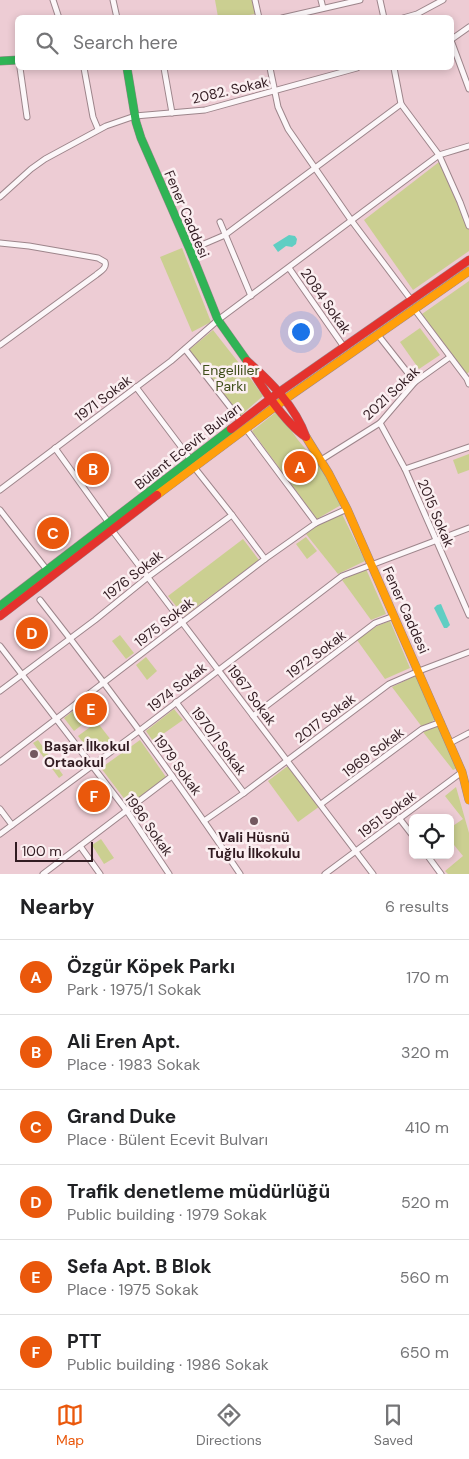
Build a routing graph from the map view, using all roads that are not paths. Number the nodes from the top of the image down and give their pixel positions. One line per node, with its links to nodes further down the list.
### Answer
1 (53, 0): 9 (street)
2 (113, 0): 10 (street)
3 (255, 0): 11 (street)
4 (320, 0): 8 (street)
5 (360, 0): 8 (street)
6 (380, 0): 13 (street)
7 (443, 0): 14 (street)
8 (323, 8): 12 (street)
9 (58, 15)
10 (116, 15)
11 (258, 15)
12 (294, 15)
13 (383, 15)
14 (414, 15)
15 (469, 27): 16 (street)
16 (454, 38)
17 (454, 48): 27 (street)
18 (15, 60): 19 (main road)
19 (0, 61)
20 (20, 70): 32 (street)
21 (84, 70): 33 (street)
22 (127, 70): 31 (main road, Fener Caddesi)
23 (164, 70): 30 (street)
24 (270, 70): 28 (street)
25 (350, 70): 28 (street, 2082. Sokak)
26 (394, 70): 29 (street)
27 (469, 89)
28 (275, 92): 30 (street, 2082. Sokak); 36 (street)
29 (401, 104): 35 (street); 36 (street)
30 (172, 112): 31 (street, 2082. Sokak)
31 (135, 116): 33 (street, 2082. Sokak); 43 (main road, Fener Caddesi)
32 (27, 117)
33 (98, 129): 37 (street, 2082. Sokak)
34 (469, 146): 35 (street, 1971 Sokak)
35 (439, 155): 38 (street, 1971 Sokak); 40 (street)
36 (314, 168): 38 (street); 41 (street)
37 (0, 197)
38 (351, 220): 45 (street, 1971 Sokak); 48 (street)
39 (220, 222): 41 (street)
40 (469, 226)
41 (225, 235): 43 (street); 47 (street)
42 (0, 243): 52 (street)
43 (190, 250): 50 (main road, Fener Caddesi)
44 (469, 260): 48 (main road, Bülent Ecevit Bulvarı)
45 (289, 268): 47 (street, 1971 Sokak); 53 (street, 2084 Sokak)
46 (469, 272): 49 (main road, Bülent Ecevit Bulvarı)
47 (251, 296): 50 (street, 1971 Sokak)
48 (412, 301): 53 (main road, Bülent Ecevit Bulvarı)
49 (414, 310): 51 (main road, Bülent Ecevit Bulvarı); 55 (street)
50 (218, 320): 54 (street, 1971 Sokak); 56 (main road, Fener Caddesi)
51 (378, 335): 58 (street); 62 (main road, Bülent Ecevit Bulvarı)
52 (0, 345)
53 (344, 347): 60 (main road, Bülent Ecevit Bulvarı)
54 (185, 349): 59 (street, 1971 Sokak); 64 (street)
55 (450, 358): 57 (street); 58 (street, 2021 Sokak)
56 (247, 361): 60 (main road, Fener Caddesi); 61 (main road, Fener Caddesi)
57 (468, 380)
58 (415, 382): 65 (street, 2021 Sokak)
59 (136, 387): 68 (street, 1971 Sokak); 71 (street)
60 (278, 392): 61 (main road, Bülent Ecevit Bulvarı); 62 (main road, Fener Caddesi)
61 (270, 399): 63 (main road, Fener Caddesi); 64 (main road, Bülent Ecevit Bulvarı)
62 (284, 400): 63 (main road, Bülent Ecevit Bulvarı); 67 (main road, Fener Caddesi)
63 (276, 406): 66 (main road, Bülent Ecevit Bulvarı); 67 (main road, Fener Caddesi)
64 (241, 422): 71 (main road, Bülent Ecevit Bulvarı)
65 (380, 423): 70 (street, 2021 Sokak); 72 (street, 2015 Sokak)
66 (246, 429): 71 (main road, Bülent Ecevit Bulvarı); 77 (street)
67 (306, 437): 70 (main road, Fener Caddesi)
68 (55, 448): 73 (street, 1971 Sokak); 78 (street, 1967 Sokak)
69 (469, 448): 72 (street)
70 (321, 460): 74 (main road, Fener Caddesi)
71 (193, 463): 76 (street); 78 (main road, Bülent Ecevit Bulvarı)
72 (405, 469): 80 (street, 2015 Sokak)
73 (0, 490)
74 (347, 509): 77 (street, 1975 Sokak); 82 (main road, Fener Caddesi)
75 (0, 510): 83 (street)
76 (232, 515): 81 (street); 84 (street, 1976 Sokak)
77 (316, 523): 81 (street, 1975 Sokak)
78 (110, 527): 83 (main road, Bülent Ecevit Bulvarı); 84 (street, 1967 Sokak); 88 (main road, Bülent Ecevit Bulvarı)
79 (469, 528): 80 (street, 1974 Sokak)
80 (436, 540): 82 (street, 1974 Sokak); 87 (street, 2015 Sokak)
81 (265, 559): 90 (street, 1975 Sokak)
82 (372, 565): 89 (main road, Fener Caddesi); 94 (street, 1974 Sokak)
83 (47, 570): 86 (main road, Bülent Ecevit Bulvarı)
84 (148, 577): 90 (street, 1967 Sokak); 91 (street, 1976 Sokak)
85 (40, 600): 91 (street, 1979 Sokak)
86 (0, 606)
87 (469, 615)
88 (0, 616)
89 (394, 616): 95 (main road, Fener Caddesi); 100 (street, 1972 Sokak)
90 (182, 622): 94 (street, 1967 Sokak); 97 (street, 1975 Sokak)
91 (70, 638): 96 (street, 1976 Sokak); 97 (street, 1979 Sokak)
92 (0, 646): 96 (street, 1986 Sokak)
93 (469, 652): 95 (street, 2017 Sokak)
94 (218, 670): 99 (street, 1974 Sokak); 100 (street, 1967 Sokak)
95 (419, 671): 102 (main road, Fener Caddesi); 106 (street, 2017 Sokak)
96 (22, 675): 98 (street, 1976 Sokak); 101 (street, 1986 Sokak)
97 (104, 683): 101 (street, 1975 Sokak); 103 (street, 1979 Sokak)
98 (0, 691)
99 (176, 702): 103 (street, 1974 Sokak); 111 (street, 1970/1 Sokak)
100 (253, 716): 106 (street, 1967 Sokak)
101 (56, 719): 107 (street, 1975 Sokak); 108 (street, 1986 Sokak)
102 (441, 722): 105 (main road, Fener Caddesi); 113 (street, 1969 Sokak)
103 (139, 731): 108 (street, 1974 Sokak); 110 (street, 1979 Sokak)
104 (469, 733): 105 (street)
105 (450, 743): 109 (main road, Fener Caddesi)
106 (287, 760): 111 (street, 2017 Sokak); 113 (street, 1967 Sokak)
107 (0, 762)
108 (92, 766): 115 (street, 1986 Sokak); 118 (street, 1974 Sokak)
109 (462, 772): 112 (main road, Fener Caddesi); 116 (street, 1951 Sokak)
110 (172, 776): 115 (street); 117 (street, 1979 Sokak)
111 (244, 793): 117 (street, 2017 Sokak)
112 (469, 800)
113 (321, 804): 122 (street, 1967 Sokak)
114 (0, 810): 118 (street)
115 (126, 811): 121 (street); 126 (street, 1986 Sokak)
116 (399, 818): 119 (street); 122 (street, 1951 Sokak)
117 (204, 820): 127 (street, 1979 Sokak)
118 (12, 825): 120 (street, 1974 Sokak)
119 (409, 831)
120 (0, 834)
121 (80, 846): 124 (street); 125 (street)
122 (356, 851): 128 (street, 1951 Sokak); 129 (street, 1967 Sokak)
123 (430, 859): 130 (street)
124 (44, 874)
125 (100, 874)
126 (169, 874)
127 (240, 874)
128 (325, 874)
129 (373, 874)
130 (441, 874)

